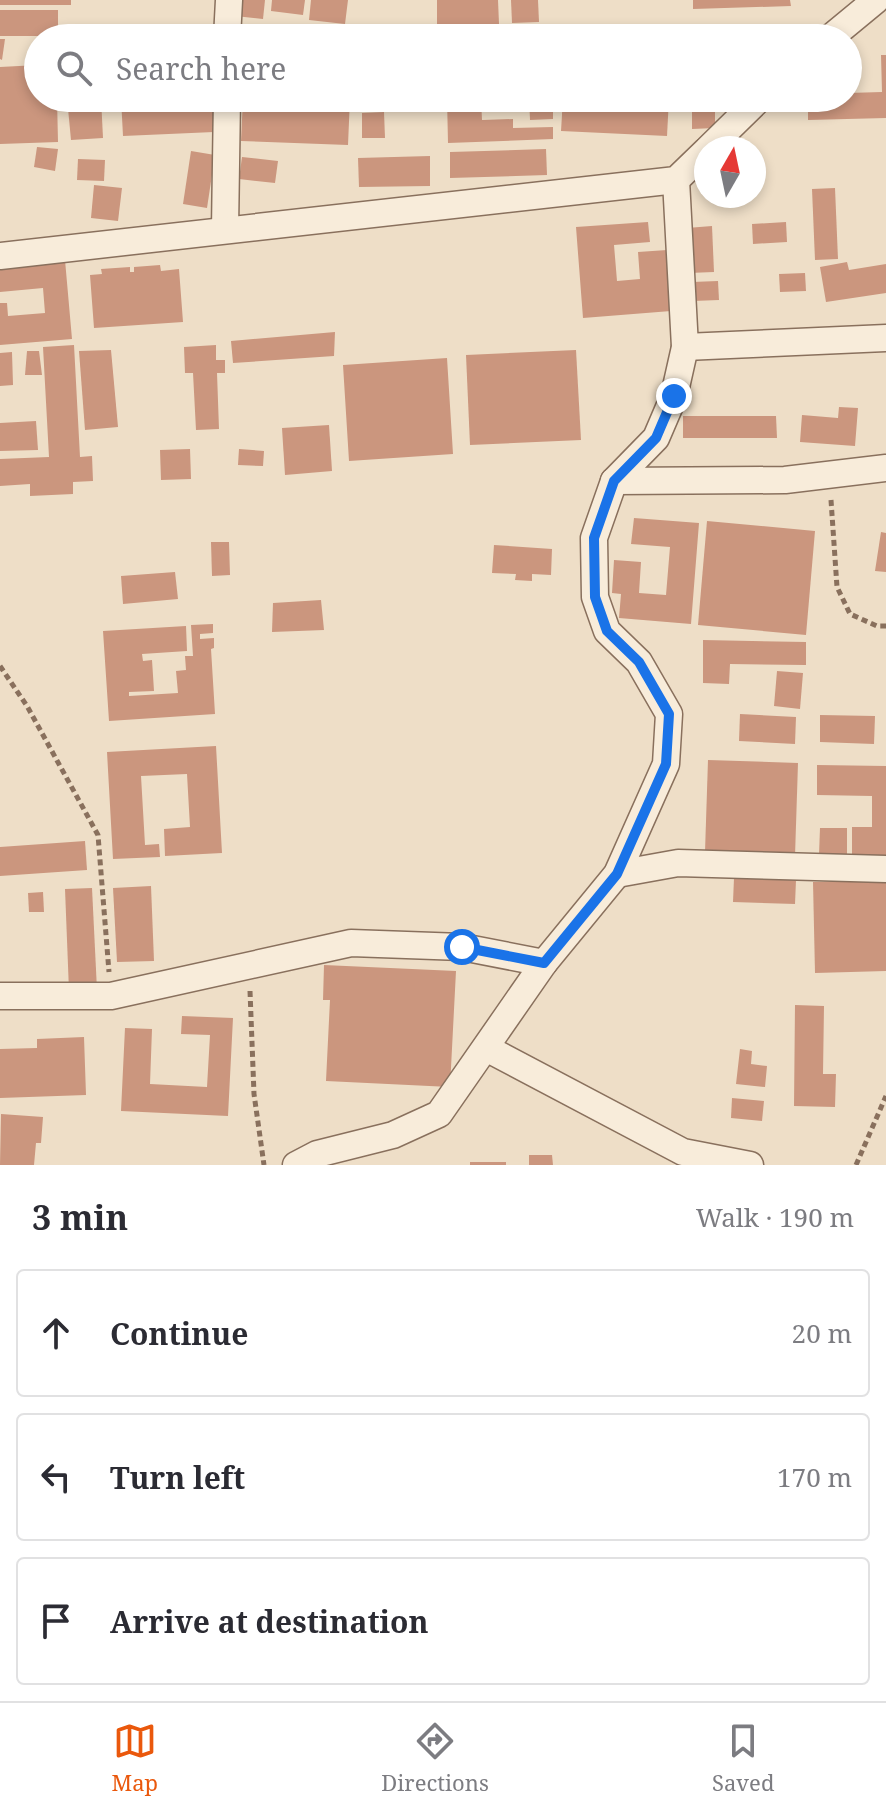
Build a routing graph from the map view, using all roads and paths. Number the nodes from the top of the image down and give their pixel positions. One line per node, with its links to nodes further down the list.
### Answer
1 (229, 0): 3 (street)
2 (876, 0): 4 (street)
3 (228, 24)
4 (847, 24)
5 (227, 112): 10 (street)
6 (745, 112): 7 (street)
7 (721, 136)
8 (694, 162): 9 (street)
9 (676, 180): 10 (street); 13 (street)
10 (225, 229): 11 (street)
11 (0, 256)
12 (886, 338): 13 (street)
13 (685, 347): 16 (street)
14 (886, 468): 15 (street)
15 (829, 475): 16 (street); 17 (path)
16 (614, 481): 20 (street)
17 (886, 626)
18 (0, 666): 24 (path)
19 (886, 869): 20 (street)
20 (617, 874): 21 (street)
21 (544, 963): 22 (street); 25 (street)
22 (249, 966): 24 (street); 28 (path)
23 (0, 996): 24 (street)
24 (111, 996)
25 (486, 1048): 27 (street); 29 (street)
26 (886, 1096): 31 (path)
27 (684, 1159): 30 (street)
28 (264, 1165)
29 (296, 1165)
30 (750, 1165)
31 (856, 1165)

